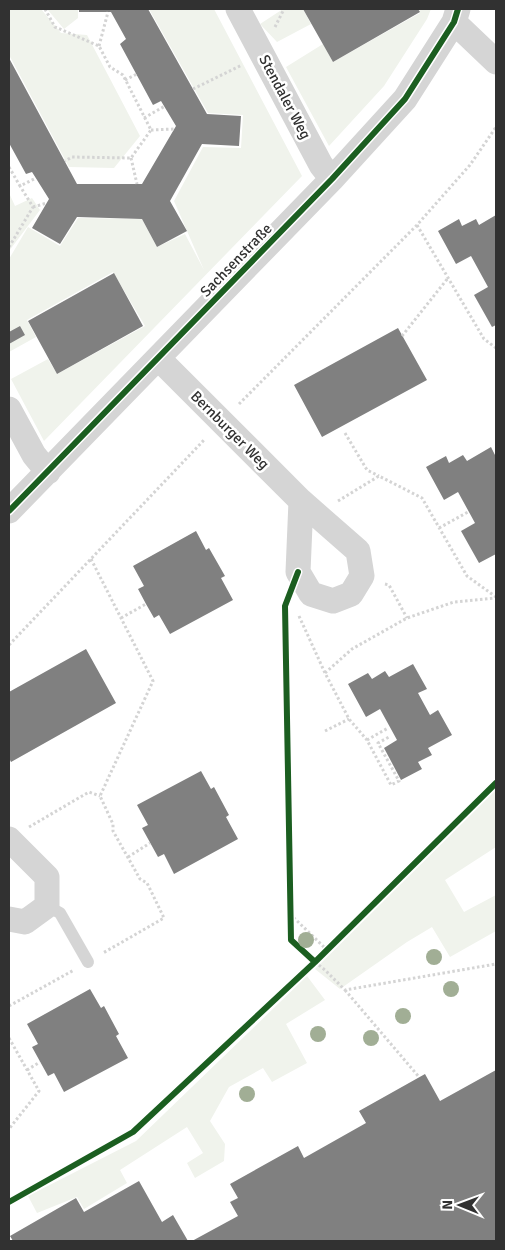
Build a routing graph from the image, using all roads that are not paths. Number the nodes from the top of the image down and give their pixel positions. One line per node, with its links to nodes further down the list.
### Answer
1 (241, 10): 4 (street, Stendaler Weg)
2 (456, 15): 3 (street); 4 (street, Sachsenstraße)
3 (496, 62)
4 (332, 179): 5 (street, Sachsenstraße)
5 (158, 358): 7 (street, Sachsenstraße); 8 (street, Bernburger Weg)
6 (9, 409): 7 (street)
7 (48, 472): 9 (street, Sachsenstraße)
8 (309, 508): 8 (street, Bernburger Weg)
9 (9, 511)
10 (17, 834): 11 (street)
11 (46, 906): 12 (street); 13 (lane)
12 (9, 919)
13 (88, 962)

